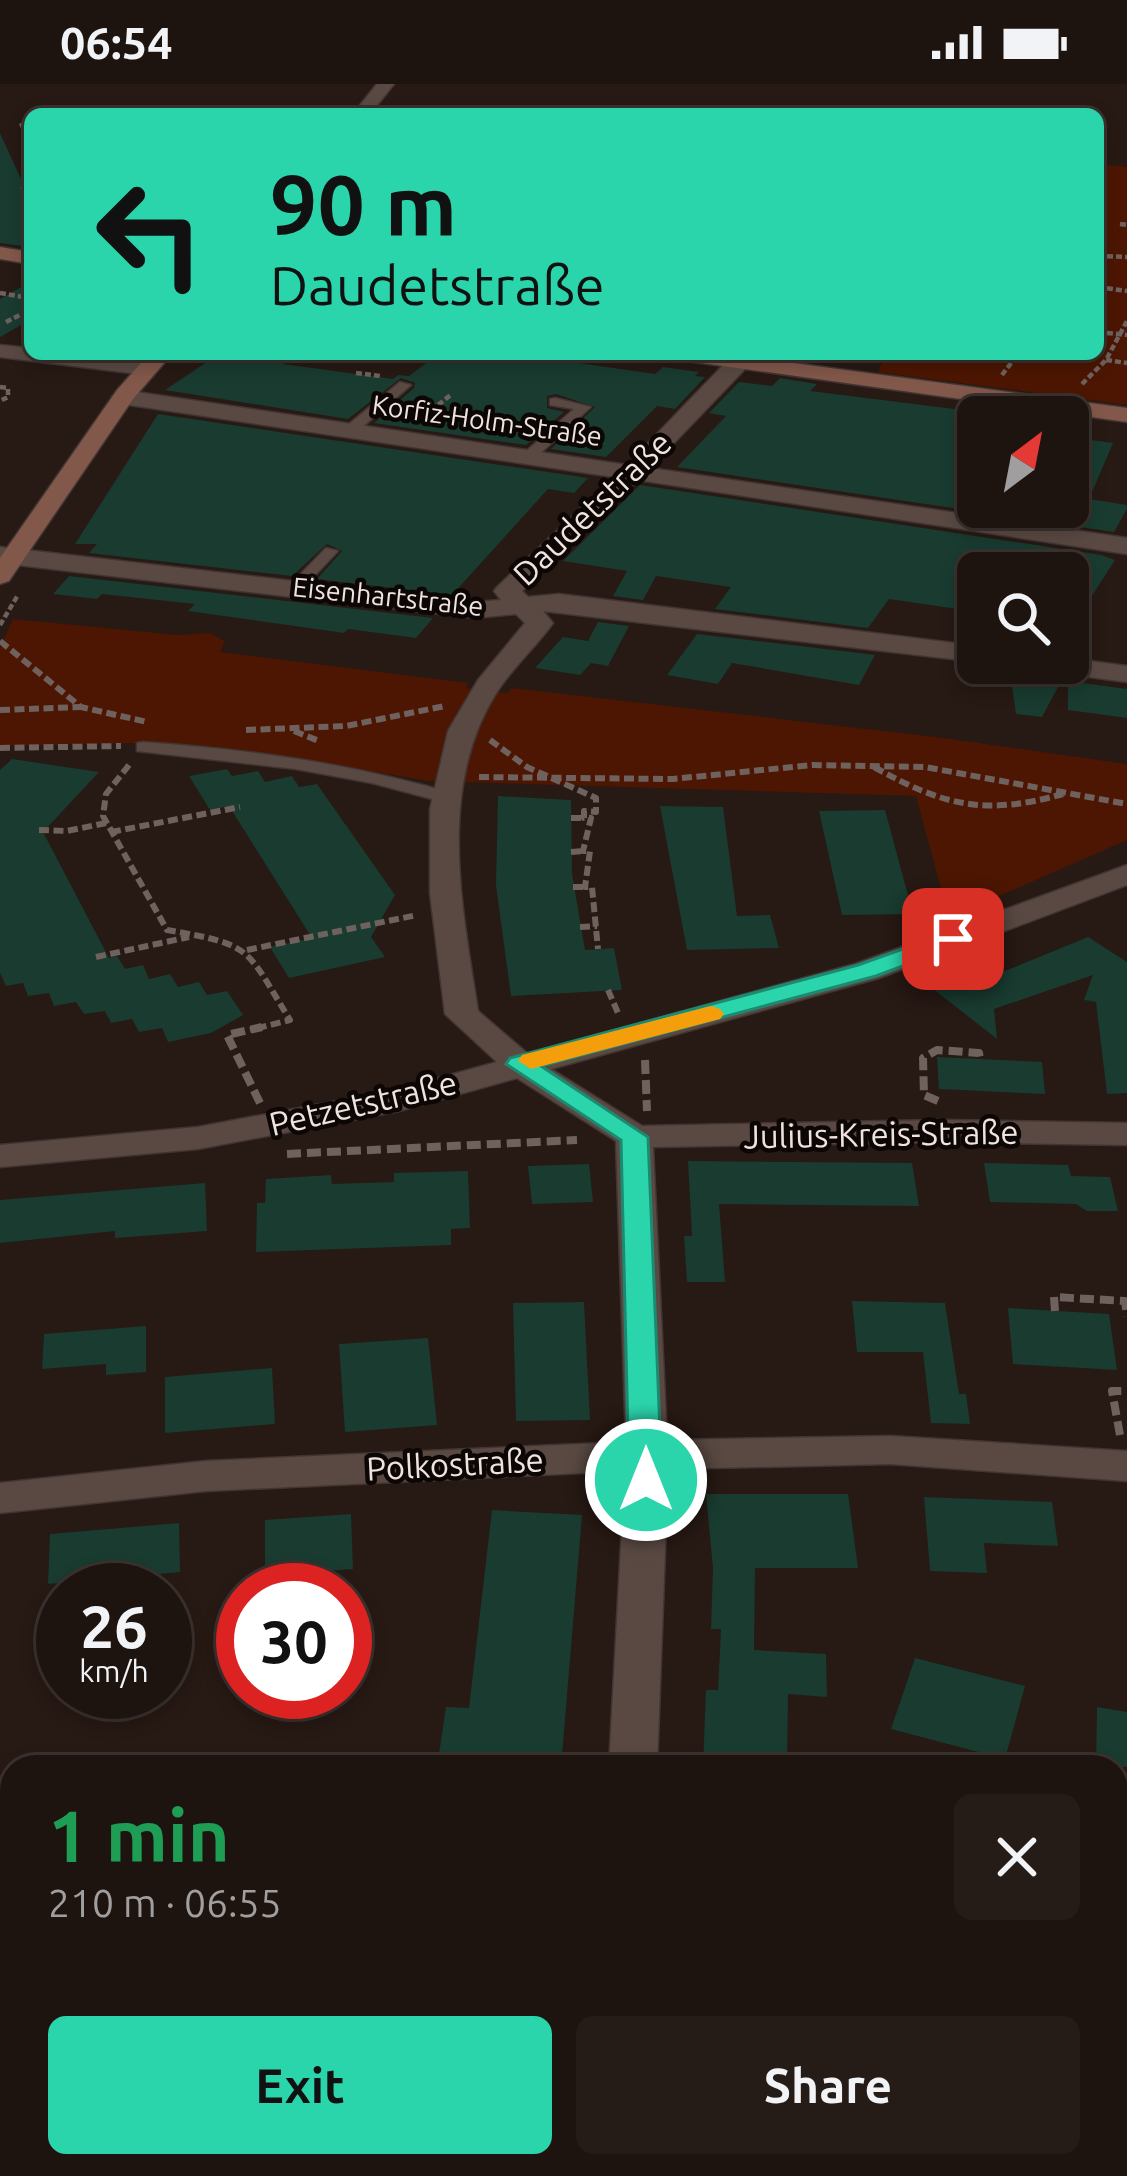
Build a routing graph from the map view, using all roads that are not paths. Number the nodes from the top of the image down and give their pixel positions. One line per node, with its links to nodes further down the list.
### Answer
1 (386, 84): 2 (street)
2 (366, 108)
3 (724, 360): 5 (street)
4 (154, 361): 7 (street)
5 (738, 362): 9 (street); 12 (street, Daudetstraße)
6 (405, 386): 10 (lane)
7 (123, 397): 10 (street, Korfiz-Holm-Straße); 15 (street)
8 (555, 402): 11 (lane)
9 (1127, 415)
10 (347, 432): 11 (street, Korfiz-Holm-Straße)
11 (528, 457): 12 (street, Korfiz-Holm-Straße)
12 (633, 472): 13 (street, Korfiz-Holm-Straße); 17 (street, Daudetstraße)
13 (1127, 546)
14 (331, 551): 16 (lane)
15 (4, 562): 16 (street, Eisenhartstraße)
16 (295, 588): 17 (street, Eisenhartstraße)
17 (521, 606): 18 (street, Eisenhartstraße); 22 (street, Daudetstraße)
18 (957, 651)
19 (1089, 669): 20 (street)
20 (1127, 674)
21 (142, 747): 22 (lane)
22 (447, 787): 24 (street, Daudetstraße)
23 (1127, 874): 24 (street, Petzetstraße)
24 (520, 1064): 26 (street, Daudetstraße); 27 (street, Petzetstraße)
25 (1127, 1134): 26 (street, Julius-Kreis-Straße)
26 (634, 1137): 28 (street)
27 (0, 1156)
28 (647, 1456): 29 (street, Polkostraße); 30 (street, Polkostraße); 31 (street)
29 (1126, 1466)
30 (0, 1498)
31 (634, 1755)

